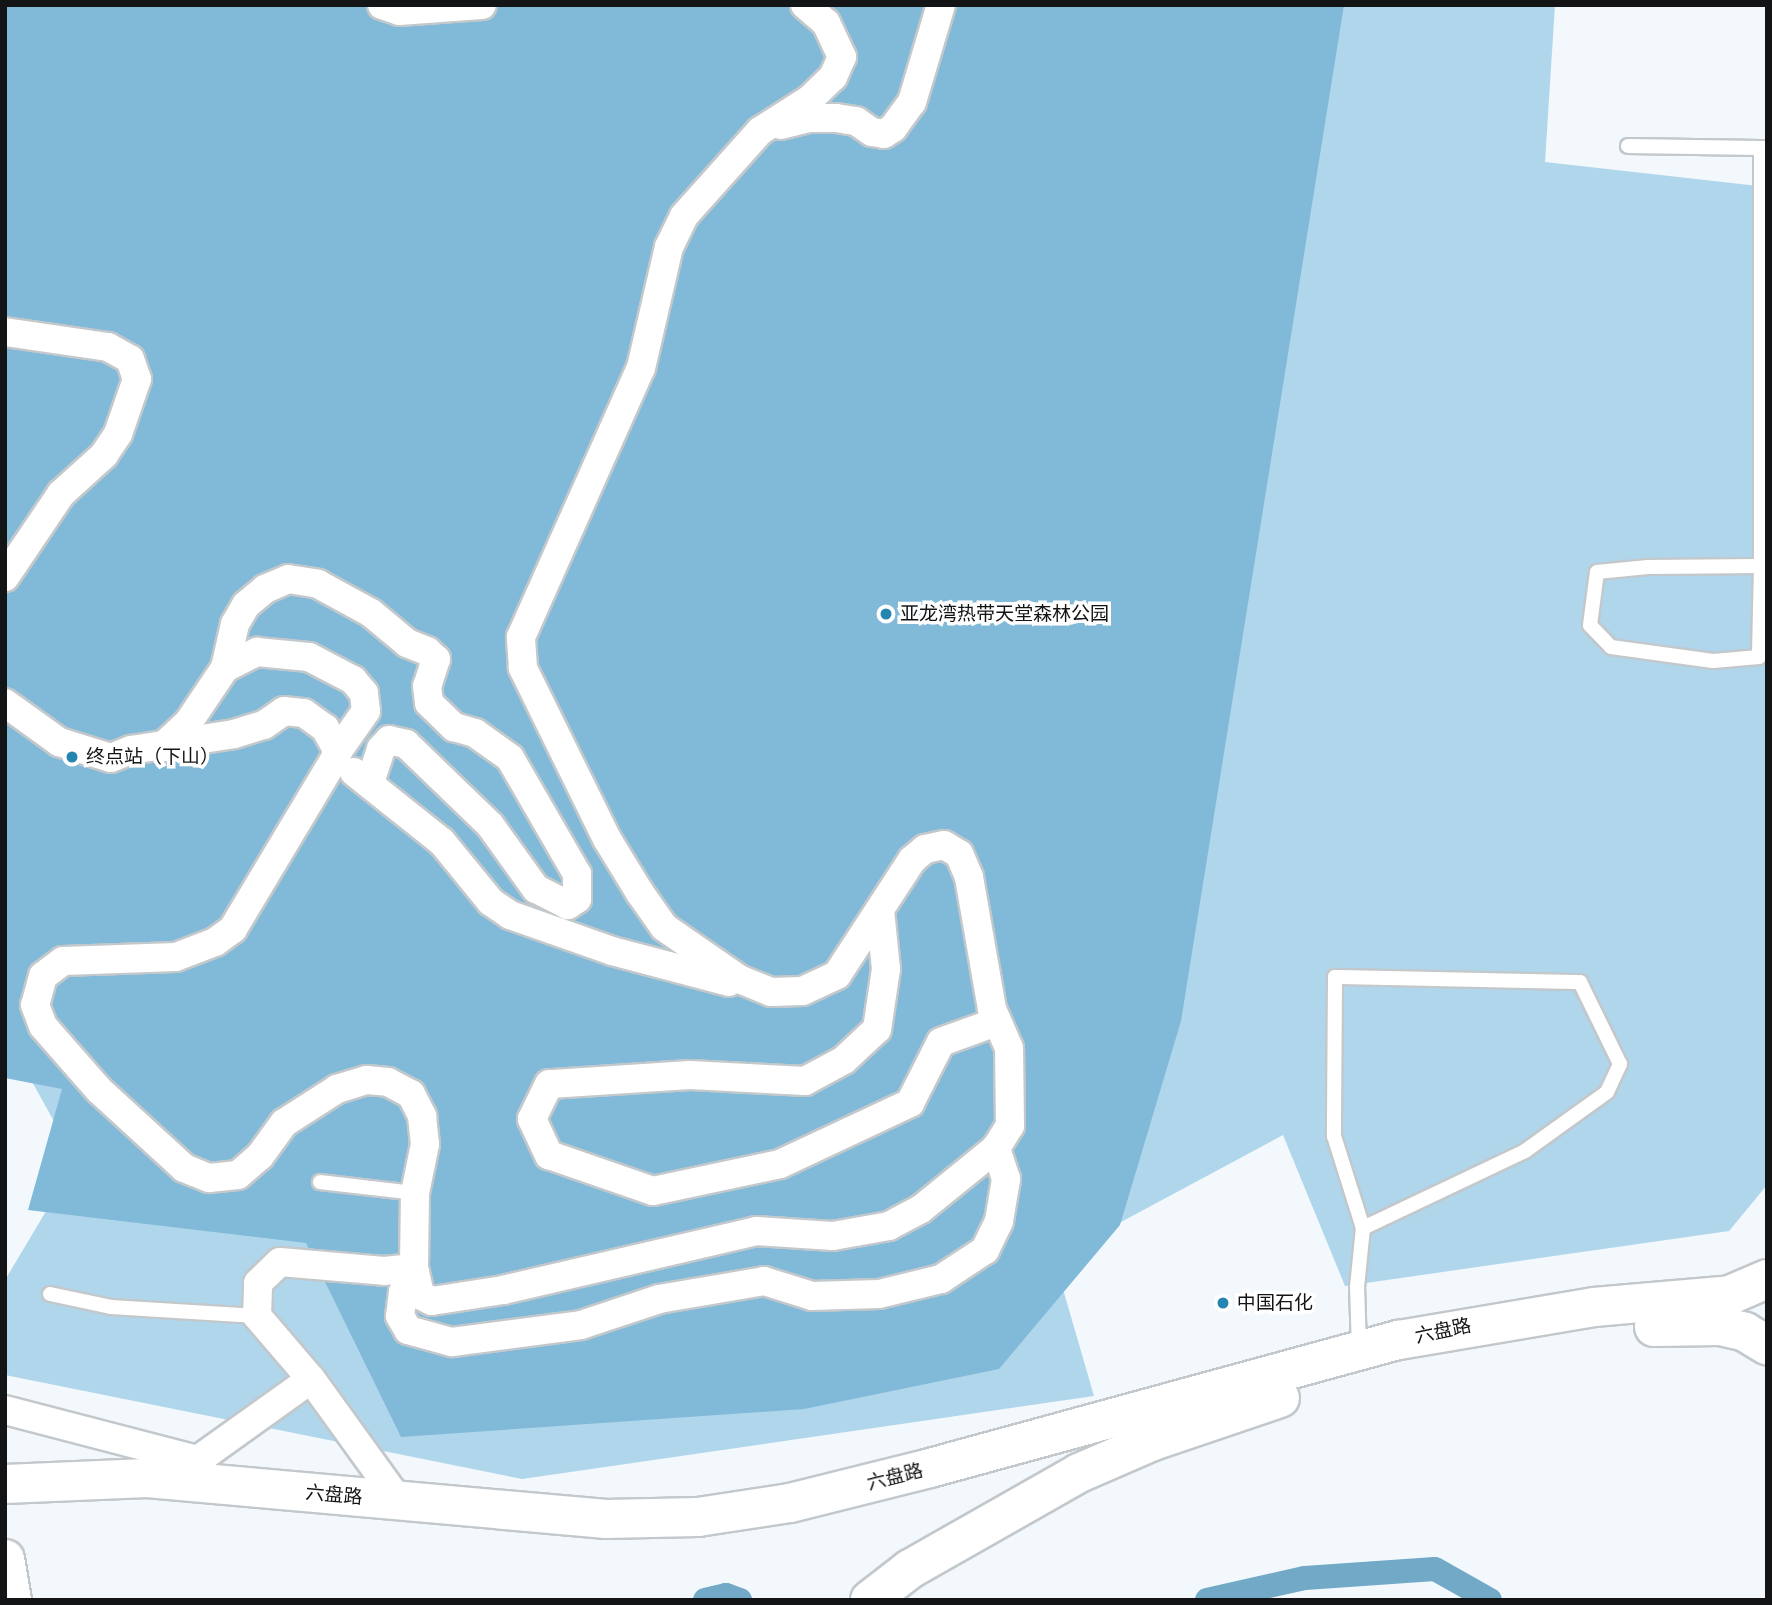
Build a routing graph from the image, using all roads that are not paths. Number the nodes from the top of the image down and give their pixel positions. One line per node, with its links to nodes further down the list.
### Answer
1 (382, 5): 2 (street)
2 (482, 5)
3 (806, 5): 5 (street)
4 (941, 5): 5 (street)
5 (760, 131): 17 (street)
6 (1628, 146): 7 (lane)
7 (1764, 148): 9 (lane)
8 (5, 332): 10 (street)
9 (1764, 566): 9 (lane)
10 (5, 577)
11 (225, 668): 13 (street); 14 (street); 15 (street)
12 (5, 704): 13 (street)
13 (161, 748): 14 (street)
14 (336, 755): 15 (street); 21 (street)
15 (370, 782): 17 (street)
16 (880, 910): 17 (street); 18 (street); 18 (street)
17 (771, 992)
18 (996, 1022): 19 (street)
19 (996, 1148): 23 (street); 23 (street)
20 (320, 1182): 21 (lane)
21 (415, 1192): 23 (street)
22 (1363, 1228): 22 (lane); 28 (lane)
23 (414, 1270): 26 (street)
24 (1767, 1279): 28 (main road, 六盘路)
25 (50, 1294): 26 (lane)
26 (257, 1316): 29 (street)
27 (1767, 1345): 35 (main road, 六盘路)
28 (1359, 1350): 33 (main road, 六盘路)
29 (311, 1379): 31 (street); 33 (street)
30 (5, 1410): 31 (street)
31 (183, 1470): 32 (main road, 六盘路); 33 (main road, 六盘路)
32 (5, 1484)
33 (399, 1501)
34 (5, 1559): 36 (main road)
35 (877, 1594)
36 (12, 1600)

